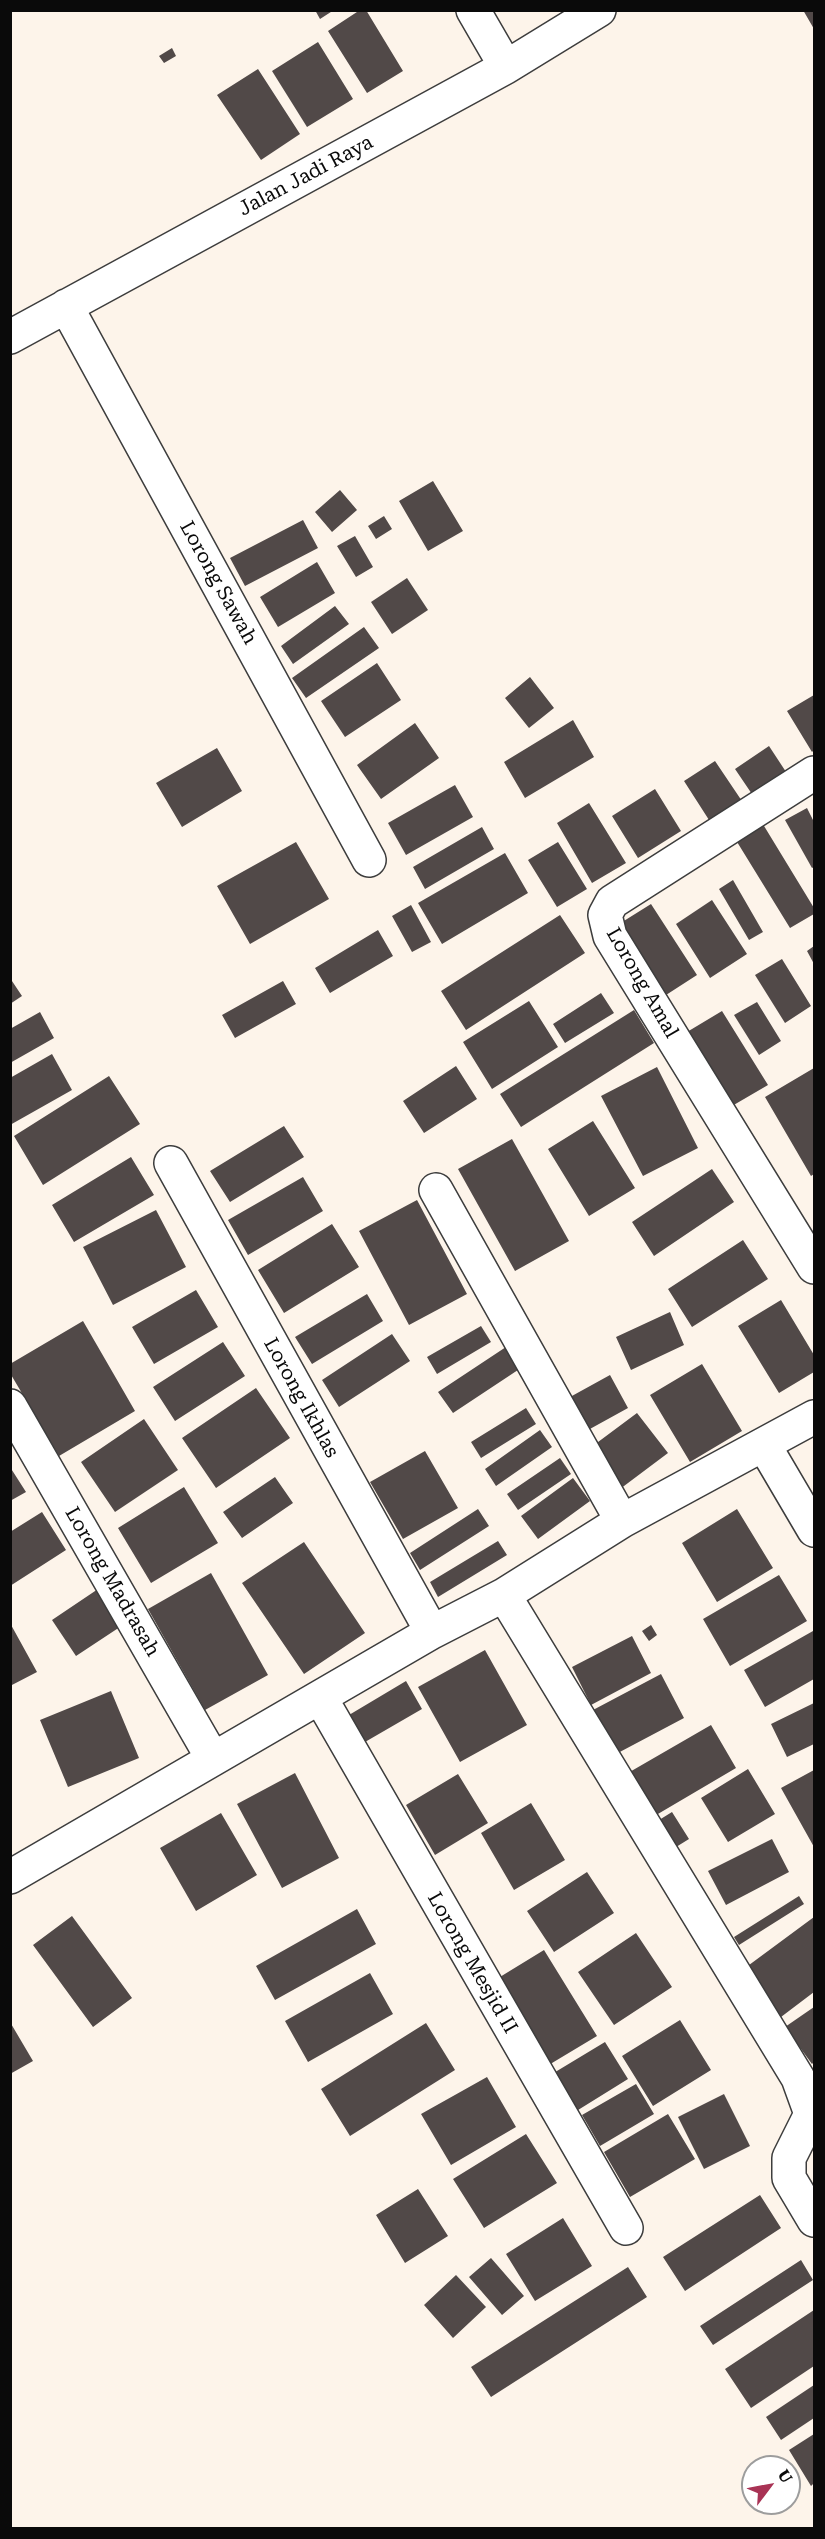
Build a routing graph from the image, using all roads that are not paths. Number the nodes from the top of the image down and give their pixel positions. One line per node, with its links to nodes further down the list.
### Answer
1 (472, 10): 3 (street)
2 (599, 10): 3 (street, Jalan Jadi Raya)
3 (506, 67): 4 (street, Jalan Jadi Raya)
4 (66, 306): 5 (street, Jalan Jadi Raya); 7 (street, Lorong Sawah)
5 (10, 337)
6 (814, 774): 10 (street, Lorong Amal)
7 (369, 860)
8 (171, 1163): 17 (street, Lorong Ikhlas)
9 (436, 1190): 14 (street)
10 (814, 1267)
11 (10, 1406): 19 (street, Lorong Madrasah)
12 (814, 1417): 13 (street)
13 (764, 1445): 14 (street); 15 (street)
14 (622, 1521): 16 (street)
15 (814, 1530)
16 (504, 1595): 17 (street); 21 (street)
17 (432, 1632): 18 (street)
18 (320, 1697): 19 (street); 22 (street, Lorong Mesjid II)
19 (213, 1759): 20 (street)
20 (10, 1877)
21 (814, 2220)
22 (626, 2228)

